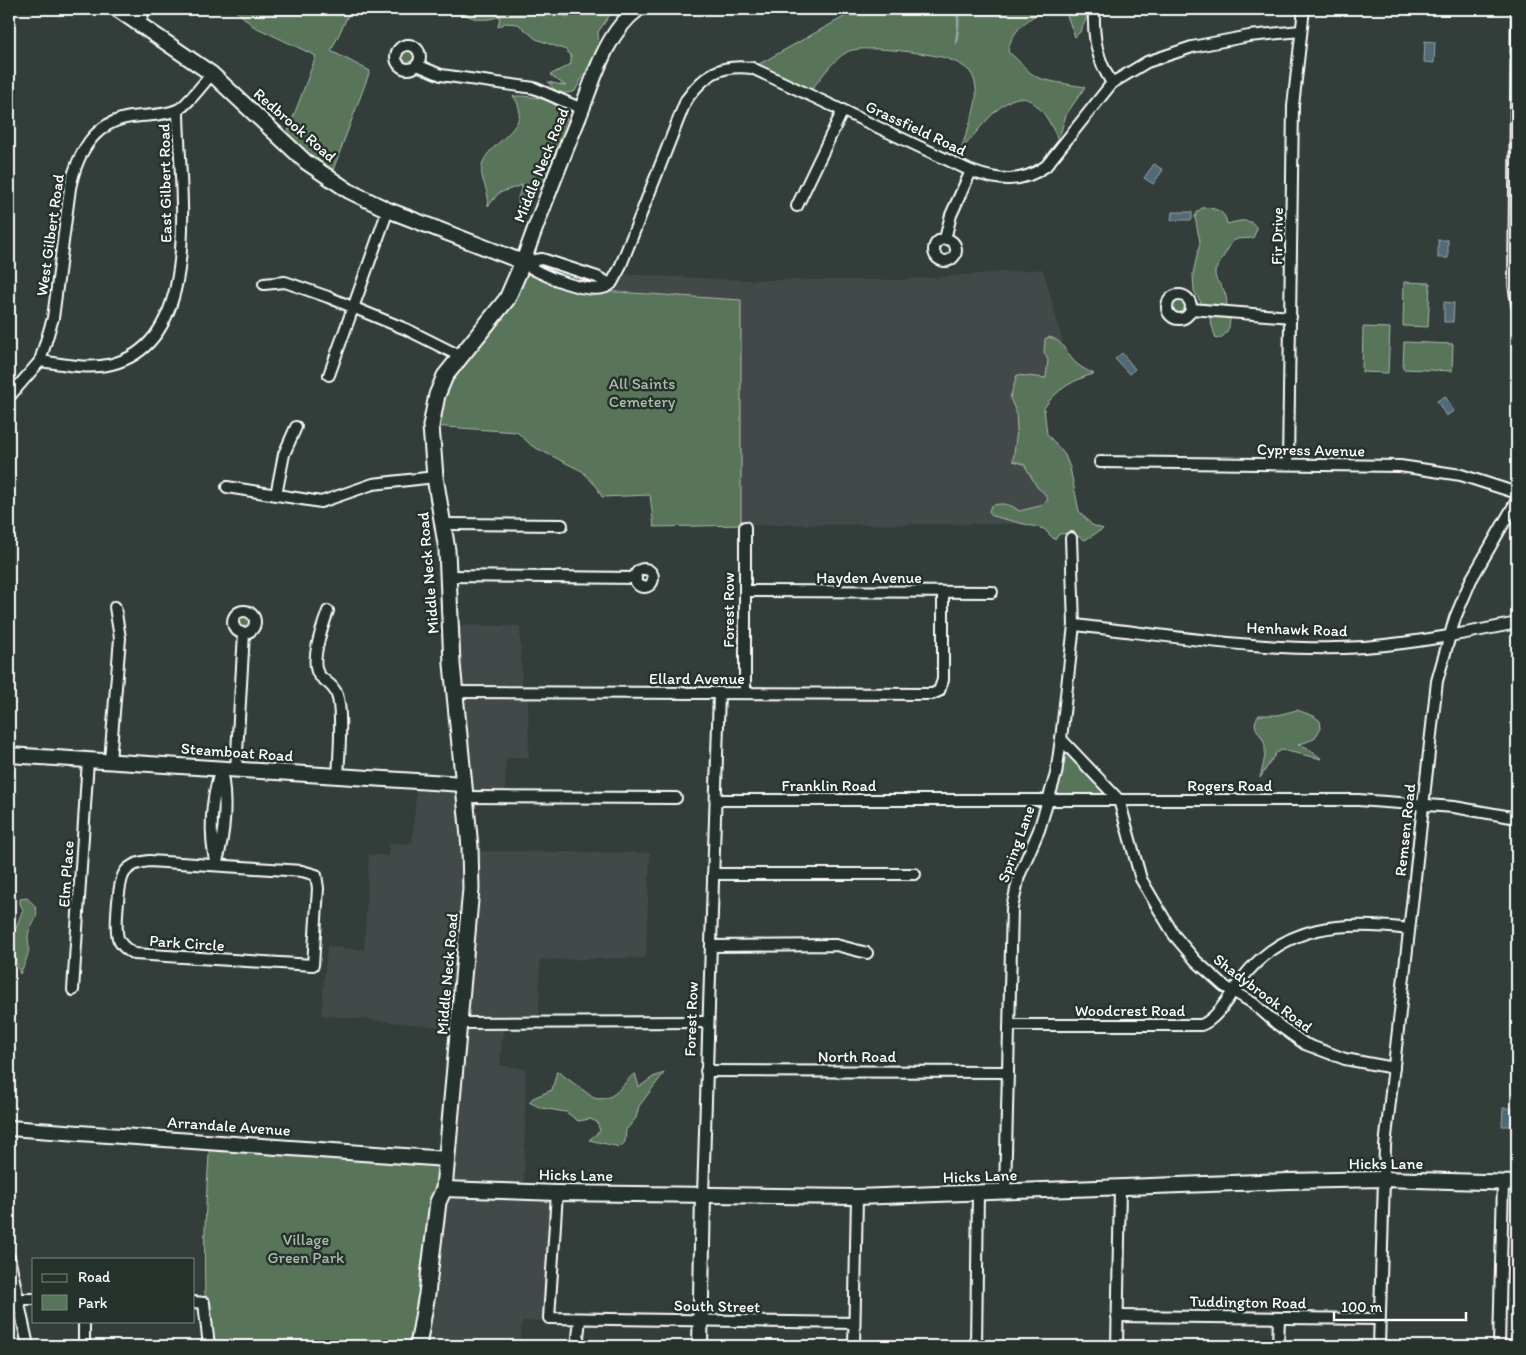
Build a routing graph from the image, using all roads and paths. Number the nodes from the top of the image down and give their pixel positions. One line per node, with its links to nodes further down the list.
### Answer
1 (117, 9): 7 (main road, Redbrook Road)
2 (145, 9): 7 (street)
3 (638, 9): 13 (main road, Middle Neck Road)
4 (1304, 9): 8 (street, Fir Drive)
5 (1517, 9): 12 (street)
6 (1094, 10): 11 (street)
7 (139, 24): 10 (main road, Redbrook Road)
8 (1301, 31): 11 (street, Grassfield Road); 26 (street, Fir Drive)
9 (417, 65): 13 (street)
10 (212, 74): 14 (street); 18 (main road, Redbrook Road)
11 (1112, 84): 16 (street, Grassfield Road)
12 (1516, 107): 23 (street)
13 (582, 109): 20 (main road, Middle Neck Road)
14 (178, 110): 28 (street, West Gilbert Road); 28 (street, East Gilbert Road)
15 (843, 110): 16 (street, Grassfield Road); 17 (street); 22 (street, Grassfield Road)
16 (971, 171): 19 (street)
17 (797, 206)
18 (388, 210): 20 (main road, Redbrook Road); 24 (street)
19 (945, 239)
20 (523, 262): 22 (street); 22 (street); 27 (main road, Middle Neck Road)
21 (264, 284): 24 (street)
22 (610, 284)
23 (1517, 306)
24 (353, 308): 27 (street); 29 (street)
25 (1191, 309): 26 (street)
26 (1291, 317): 33 (street, Fir Drive)
27 (460, 356): 34 (main road, Middle Neck Road)
28 (40, 361): 30 (street)
29 (329, 374)
30 (9, 397)
31 (296, 427): 37 (street)
32 (1100, 462): 33 (street, Cypress Avenue)
33 (1288, 464): 36 (street, Cypress Avenue)
34 (435, 477): 37 (street); 39 (main road, Middle Neck Road)
35 (228, 488): 37 (street)
36 (1517, 493)
37 (276, 496)
38 (1517, 500): 53 (street, Remsen Road)
39 (443, 524): 40 (street); 43 (main road, Middle Neck Road)
40 (562, 525)
41 (745, 527): 45 (street, Forest Row)
42 (1071, 538): 51 (street, Spring Lane)
43 (448, 576): 44 (street); 54 (main road, Middle Neck Road)
44 (636, 578)
45 (745, 591): 46 (street, Hayden Avenue); 56 (street, Forest Row)
46 (943, 592): 47 (street, Hayden Avenue); 56 (street, Ellard Avenue)
47 (992, 592)
48 (115, 606): 60 (street)
49 (328, 611): 63 (street)
50 (1517, 623): 53 (street, Henhawk Road)
51 (1074, 625): 53 (street, Henhawk Road); 57 (street, Spring Lane)
52 (244, 633): 62 (street)
53 (1449, 637): 70 (street, Remsen Road)
54 (454, 692): 55 (street, Ellard Avenue); 64 (main road, Middle Neck Road)
55 (718, 693): 56 (street, Ellard Avenue); 66 (street, Forest Row)
56 (745, 693)
57 (1061, 739): 68 (street, Spring Lane); 69 (street, Shadybrook Road)
58 (9, 755): 59 (main road, Steamboat Road)
59 (88, 760): 60 (main road, Steamboat Road); 78 (street, Elm Place)
60 (110, 761): 61 (main road, Steamboat Road)
61 (220, 769): 62 (main road, Steamboat Road); 72 (street)
62 (236, 770): 63 (main road, Steamboat Road)
63 (338, 776): 64 (main road, Steamboat Road)
64 (464, 791): 65 (street); 81 (main road, Middle Neck Road)
65 (676, 798)
66 (716, 800): 67 (street, Franklin Road); 73 (street, Forest Row)
67 (941, 800): 68 (street, Rogers Road)
68 (1048, 800): 69 (street, Rogers Road); 82 (street, Spring Lane)
69 (1119, 800): 70 (street, Rogers Road); 79 (street, Shadybrook Road)
70 (1423, 805): 71 (street, Rogers Road); 75 (street, Remsen Road)
71 (1517, 818)
72 (216, 865): 72 (street, Park Circle)
73 (714, 874): 74 (street); 76 (street, Forest Row)
74 (915, 874)
75 (1409, 929): 79 (street, Woodcrest Road); 83 (street, Remsen Road)
76 (711, 946): 77 (street); 80 (street, Forest Row)
77 (867, 953)
78 (73, 990)
79 (1233, 990): 82 (street, Woodcrest Road); 83 (street, Shadybrook Road)
80 (708, 1022): 81 (street); 84 (street, Forest Row)
81 (461, 1023): 87 (main road, Middle Neck Road)
82 (1010, 1025): 85 (street, Spring Lane)
83 (1394, 1068): 88 (street, Remsen Road)
84 (706, 1071): 85 (street, North Road); 96 (street, Forest Row)
85 (1008, 1072): 93 (street, Spring Lane)
86 (9, 1128): 87 (main road, Arrandale Avenue)
87 (447, 1159): 92 (main road, Middle Neck Road)
88 (1383, 1180): 89 (main road, Hicks Lane); 91 (main road, Hicks Lane); 105 (street, Remsen Road)
89 (1503, 1183): 90 (main road, Hicks Lane); 121 (street)
90 (1517, 1183)
91 (1120, 1188): 93 (main road, Hicks Lane); 102 (street)
92 (444, 1189): 94 (main road, Hicks Lane); 112 (main road, Middle Neck Road); 113 (main road, Middle Neck Road)
93 (1005, 1192): 95 (main road, Hicks Lane)
94 (557, 1193): 96 (main road, Hicks Lane); 104 (street, South Street)
95 (978, 1193): 97 (main road, Hicks Lane); 117 (street)
96 (704, 1195): 97 (main road, Hicks Lane); 106 (main road, Forest Row)
97 (857, 1197): 108 (street)
98 (9, 1257): 99 (street)
99 (18, 1299): 100 (street); 109 (street)
100 (32, 1299)
101 (195, 1302): 111 (street)
102 (1117, 1316): 103 (street, Tuddington Road); 118 (street)
103 (1279, 1318): 105 (street, Tuddington Road); 119 (street)
104 (580, 1319): 106 (street, South Street); 114 (street)
105 (1379, 1319): 120 (street, Remsen Road)
106 (701, 1321): 108 (street, South Street); 115 (main road, Forest Row)
107 (84, 1322): 110 (street)
108 (854, 1323): 116 (street)
109 (28, 1346)
110 (84, 1346)
111 (209, 1346)
112 (418, 1346)
113 (427, 1346)
114 (577, 1346)
115 (700, 1346)
116 (854, 1346)
117 (976, 1346)
118 (1117, 1346)
119 (1278, 1346)
120 (1379, 1346)
121 (1500, 1346)

